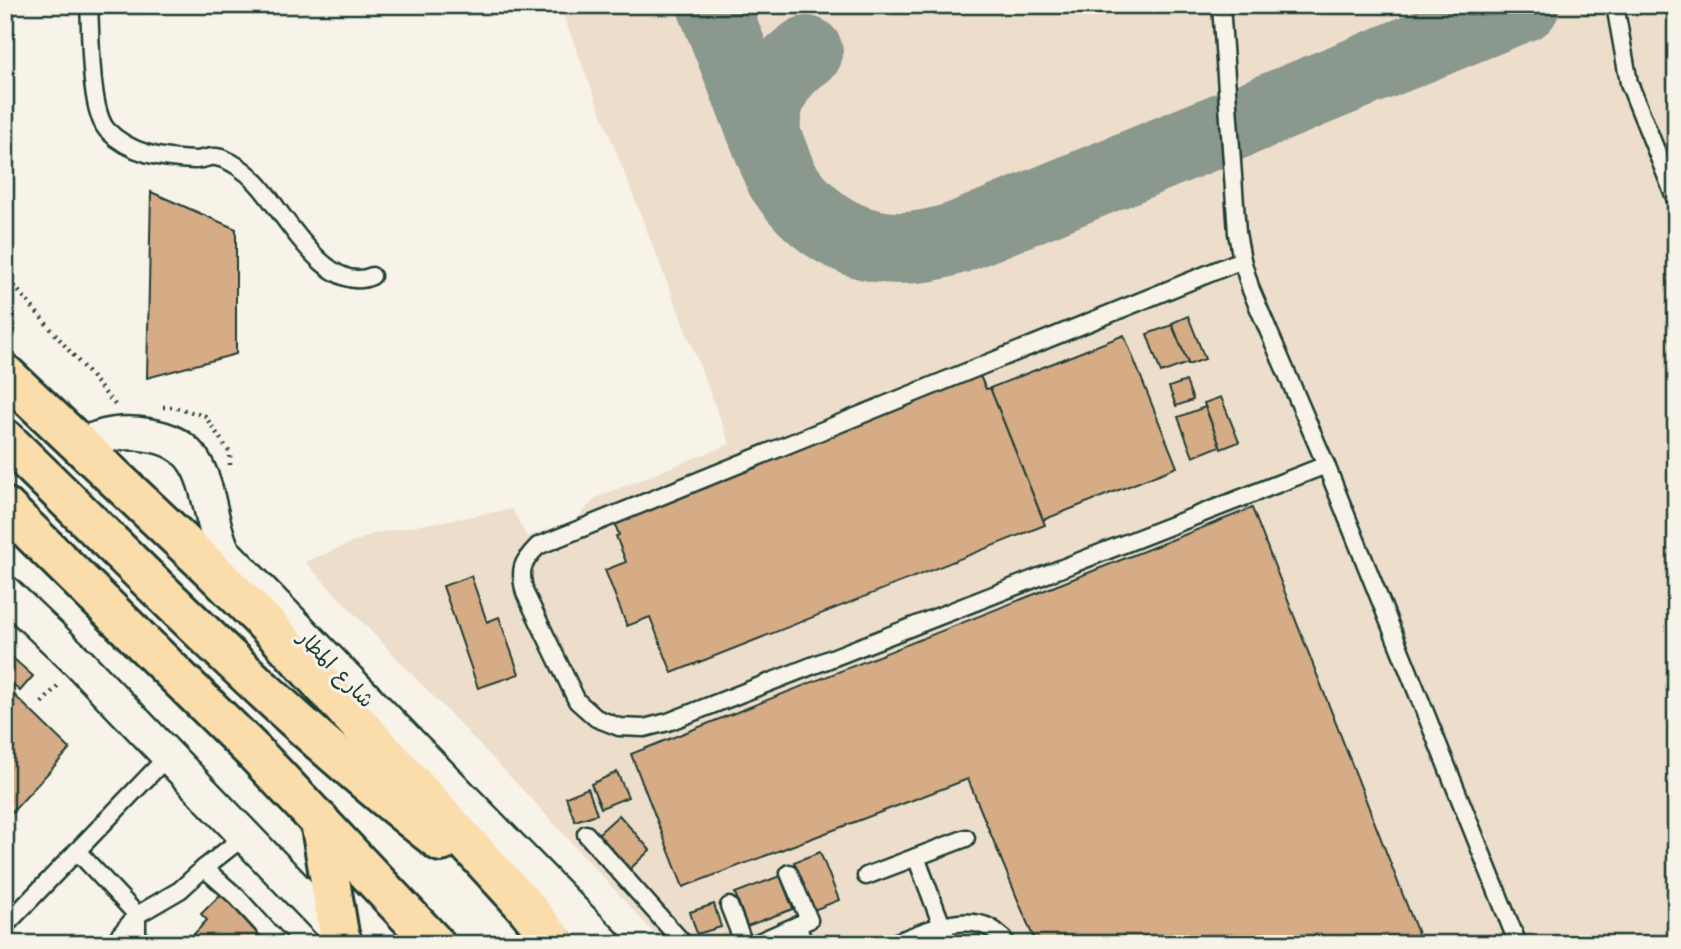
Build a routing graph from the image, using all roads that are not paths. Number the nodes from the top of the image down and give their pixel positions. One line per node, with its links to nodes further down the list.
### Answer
1 (89, 5): 6 (lane)
2 (1222, 5): 5 (lane)
3 (1615, 5): 4 (lane)
4 (1676, 200)
5 (1241, 260): 10 (lane); 10 (lane)
6 (372, 276)
7 (10, 376): 9 (highway, شارع المطار)
8 (5, 439): 24 (highway)
9 (80, 445): 24 (highway, شارع المطار); 36 (street, شارع المطار)
10 (1326, 465): 43 (lane)
11 (5, 507): 14 (highway)
12 (5, 592): 13 (street)
13 (168, 756): 16 (street); 18 (lane)
14 (320, 821): 29 (highway); 34 (highway)
15 (586, 834): 37 (lane)
16 (246, 835): 20 (lane); 29 (street)
17 (967, 838): 19 (lane)
18 (77, 851): 25 (lane); 27 (lane)
19 (916, 857): 22 (lane); 28 (lane)
20 (204, 868): 25 (lane); 33 (lane)
21 (789, 873): 26 (lane)
22 (866, 876)
23 (729, 906): 38 (lane)
24 (526, 907): 35 (highway, شارع المطار)
25 (137, 915): 31 (lane); 32 (lane)
26 (798, 925): 39 (lane); 40 (lane)
27 (5, 926)
28 (942, 926): 30 (lane); 41 (lane); 42 (lane)
29 (344, 939)
30 (900, 942)
31 (112, 944)
32 (137, 944)
33 (280, 944)
34 (435, 944)
35 (556, 944)
36 (605, 944)
37 (684, 944)
38 (744, 944)
39 (754, 944)
40 (803, 944)
41 (949, 944)
42 (1007, 944)
43 (1518, 944)

